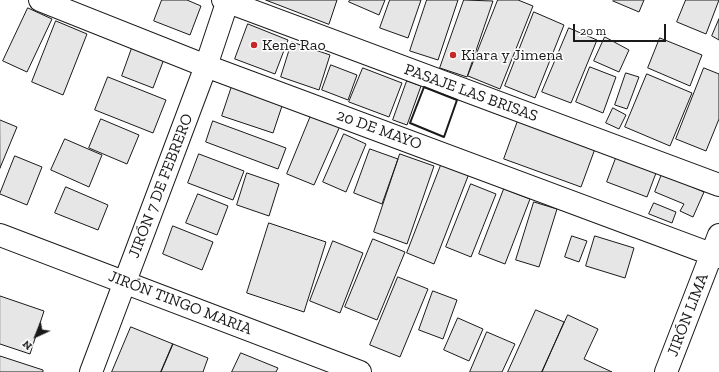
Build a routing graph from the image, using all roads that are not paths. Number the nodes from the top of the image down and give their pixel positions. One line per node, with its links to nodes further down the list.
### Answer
1 (40, 0): 3 (street, 20 DE MAYO)
2 (227, 1): 3 (street, JIRÓN 7 DE FEBRERO); 4 (street, PASAJE LAS BRISAS)
3 (206, 66): 6 (street, 20 DE MAYO); 7 (street, JIRÓN 7 DE FEBRERO)
4 (719, 185)
5 (0, 235): 7 (street, JIRÓN TINGO MARIA)
6 (717, 248): 10 (street, JIRÓN LIMA)
7 (125, 282): 8 (street, JIRÓN 7 DE FEBRERO); 9 (street, JIRÓN TINGO MARIA)
8 (90, 372)
9 (360, 372)
10 (666, 372)

